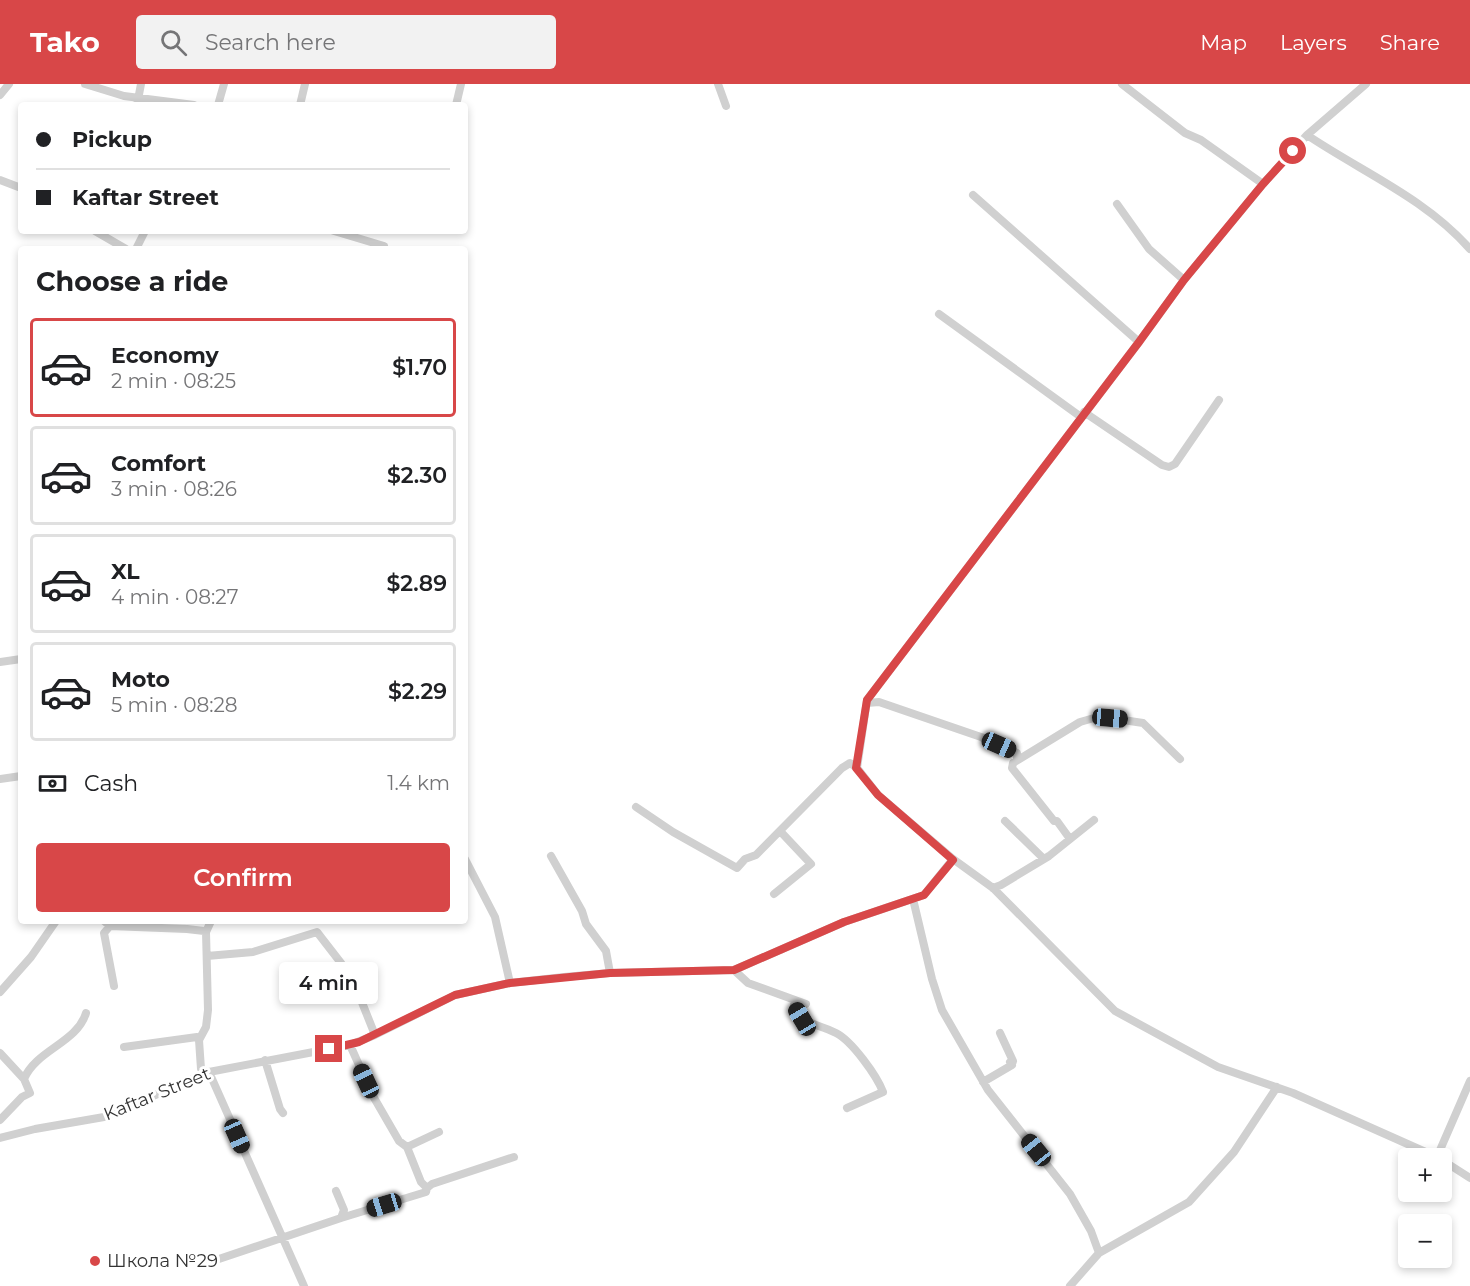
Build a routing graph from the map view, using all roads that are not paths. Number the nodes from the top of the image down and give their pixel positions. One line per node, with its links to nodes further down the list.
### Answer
1 (9, 84): 10 (street)
2 (85, 84): 11 (street)
3 (141, 84): 11 (street)
4 (224, 84): 12 (street)
5 (305, 84): 13 (street)
6 (461, 84): 14 (street)
7 (718, 84): 15 (street)
8 (1122, 84): 18 (street)
9 (1366, 84): 16 (street)
10 (0, 95)
11 (137, 101)
12 (219, 102)
13 (301, 102)
14 (457, 102)
15 (726, 106)
16 (1307, 135): 18 (street); 26 (street)
17 (0, 180): 19 (street)
18 (1263, 184): 27 (street)
19 (18, 188)
20 (973, 195): 29 (street)
21 (1117, 204): 27 (street)
22 (100, 234): 24 (street)
23 (344, 234): 25 (street)
24 (121, 246)
25 (384, 246)
26 (1470, 249)
27 (1184, 280): 29 (street)
28 (939, 314): 31 (street)
29 (1139, 342): 31 (street)
30 (1219, 400): 31 (street)
31 (1083, 414): 34 (street)
32 (18, 659): 33 (street)
33 (0, 662)
34 (867, 703): 36 (street); 37 (street)
35 (1180, 759): 36 (street)
36 (1017, 760): 44 (street)
37 (856, 768): 43 (street); 47 (street)
38 (18, 776): 39 (street)
39 (0, 779)
40 (636, 807): 43 (street)
41 (1094, 820): 44 (street)
42 (1005, 822): 46 (street)
43 (780, 831): 50 (street)
44 (1070, 839): 46 (street)
45 (551, 855): 58 (street)
46 (1044, 858): 49 (street)
47 (953, 860): 49 (street); 51 (street, Kaftar Street)
48 (468, 865): 59 (street)
49 (993, 888): 76 (street)
50 (774, 894)
51 (913, 899): 57 (street, Kaftar Street); 75 (street)
52 (54, 924): 61 (street)
53 (107, 924): 55 (street); 60 (street)
54 (210, 924): 55 (street)
55 (206, 932): 56 (street)
56 (207, 956): 66 (street); 67 (street)
57 (734, 970): 58 (street, Kaftar Street); 62 (street)
58 (610, 973): 59 (street, Kaftar Street)
59 (510, 983): 66 (street, Kaftar Street)
60 (114, 986)
61 (0, 992)
62 (795, 1000): 63 (street); 77 (street)
63 (806, 1004)
64 (86, 1013): 73 (street)
65 (1000, 1033): 75 (street)
66 (375, 1035): 68 (street, Kaftar Street)
67 (199, 1040): 69 (street); 72 (street)
68 (350, 1045): 71 (street, Kaftar Street); 82 (street)
69 (124, 1047)
70 (0, 1053): 73 (street)
71 (265, 1060): 72 (street, Kaftar Street); 78 (street)
72 (209, 1072): 81 (street, Kaftar Street); 91 (street)
73 (24, 1079): 79 (street)
74 (1470, 1081): 84 (street)
75 (983, 1082): 92 (street)
76 (1277, 1087): 83 (street); 92 (street)
77 (847, 1108)
78 (284, 1113)
79 (0, 1120)
80 (439, 1132): 82 (street)
81 (0, 1138)
82 (407, 1147): 88 (street)
83 (1416, 1148)
84 (1443, 1148)
85 (514, 1157): 88 (street)
86 (1452, 1166): 87 (street)
87 (1470, 1178)
88 (427, 1188): 90 (street)
89 (336, 1191): 90 (street)
90 (341, 1218): 91 (street)
91 (281, 1236): 93 (street); 94 (street)
92 (1098, 1253): 95 (street)
93 (207, 1263)
94 (304, 1286)
95 (1070, 1286)

